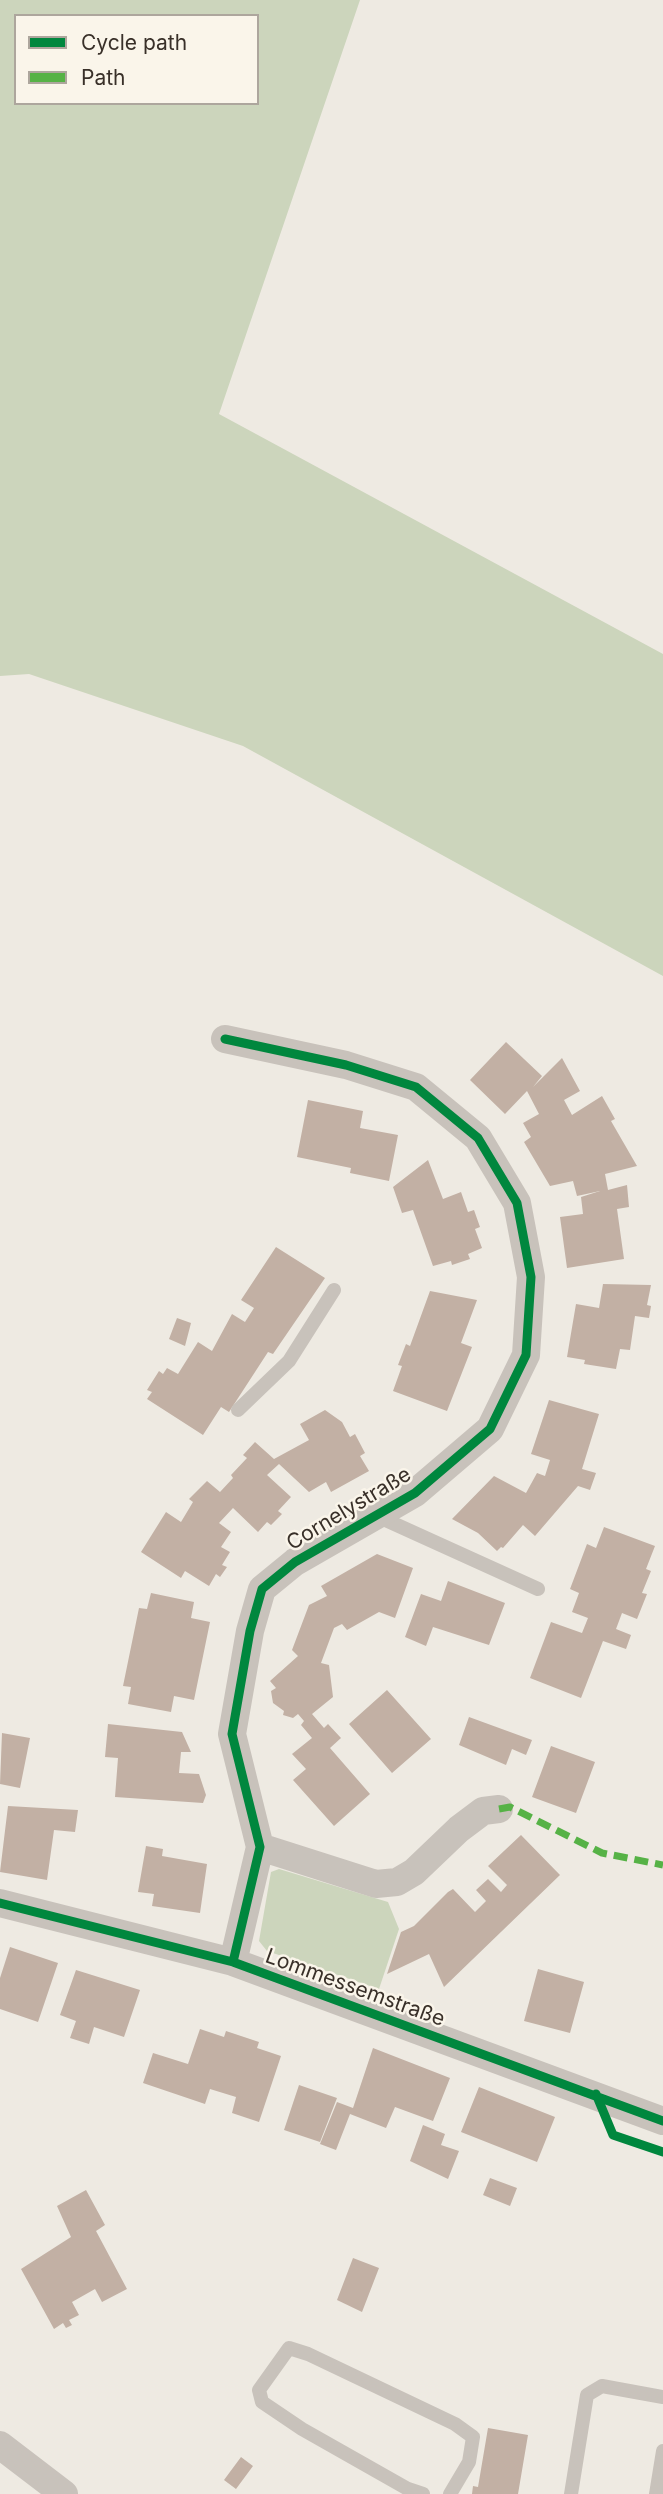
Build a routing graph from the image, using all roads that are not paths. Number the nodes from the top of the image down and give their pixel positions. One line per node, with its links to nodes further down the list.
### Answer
1 (225, 1039): 4 (street, Cornelystraße)
2 (334, 1290): 3 (lane)
3 (238, 1410)
4 (375, 1515): 5 (lane); 7 (street, Cornelystraße)
5 (538, 1590)
6 (499, 1808): 7 (street)
7 (260, 1847): 9 (street, Cornelystraße)
8 (0, 1903): 9 (street, Lommessemstraße)
9 (233, 1962): 10 (street, Lommessemstraße)
10 (663, 2121)
11 (663, 2397): 18 (lane)
12 (0, 2445): 15 (street)
13 (663, 2451): 19 (lane)
14 (406, 2492): 16 (lane); 17 (lane)
15 (64, 2494)
16 (424, 2494)
17 (450, 2494)
18 (571, 2494)
19 (656, 2494)

